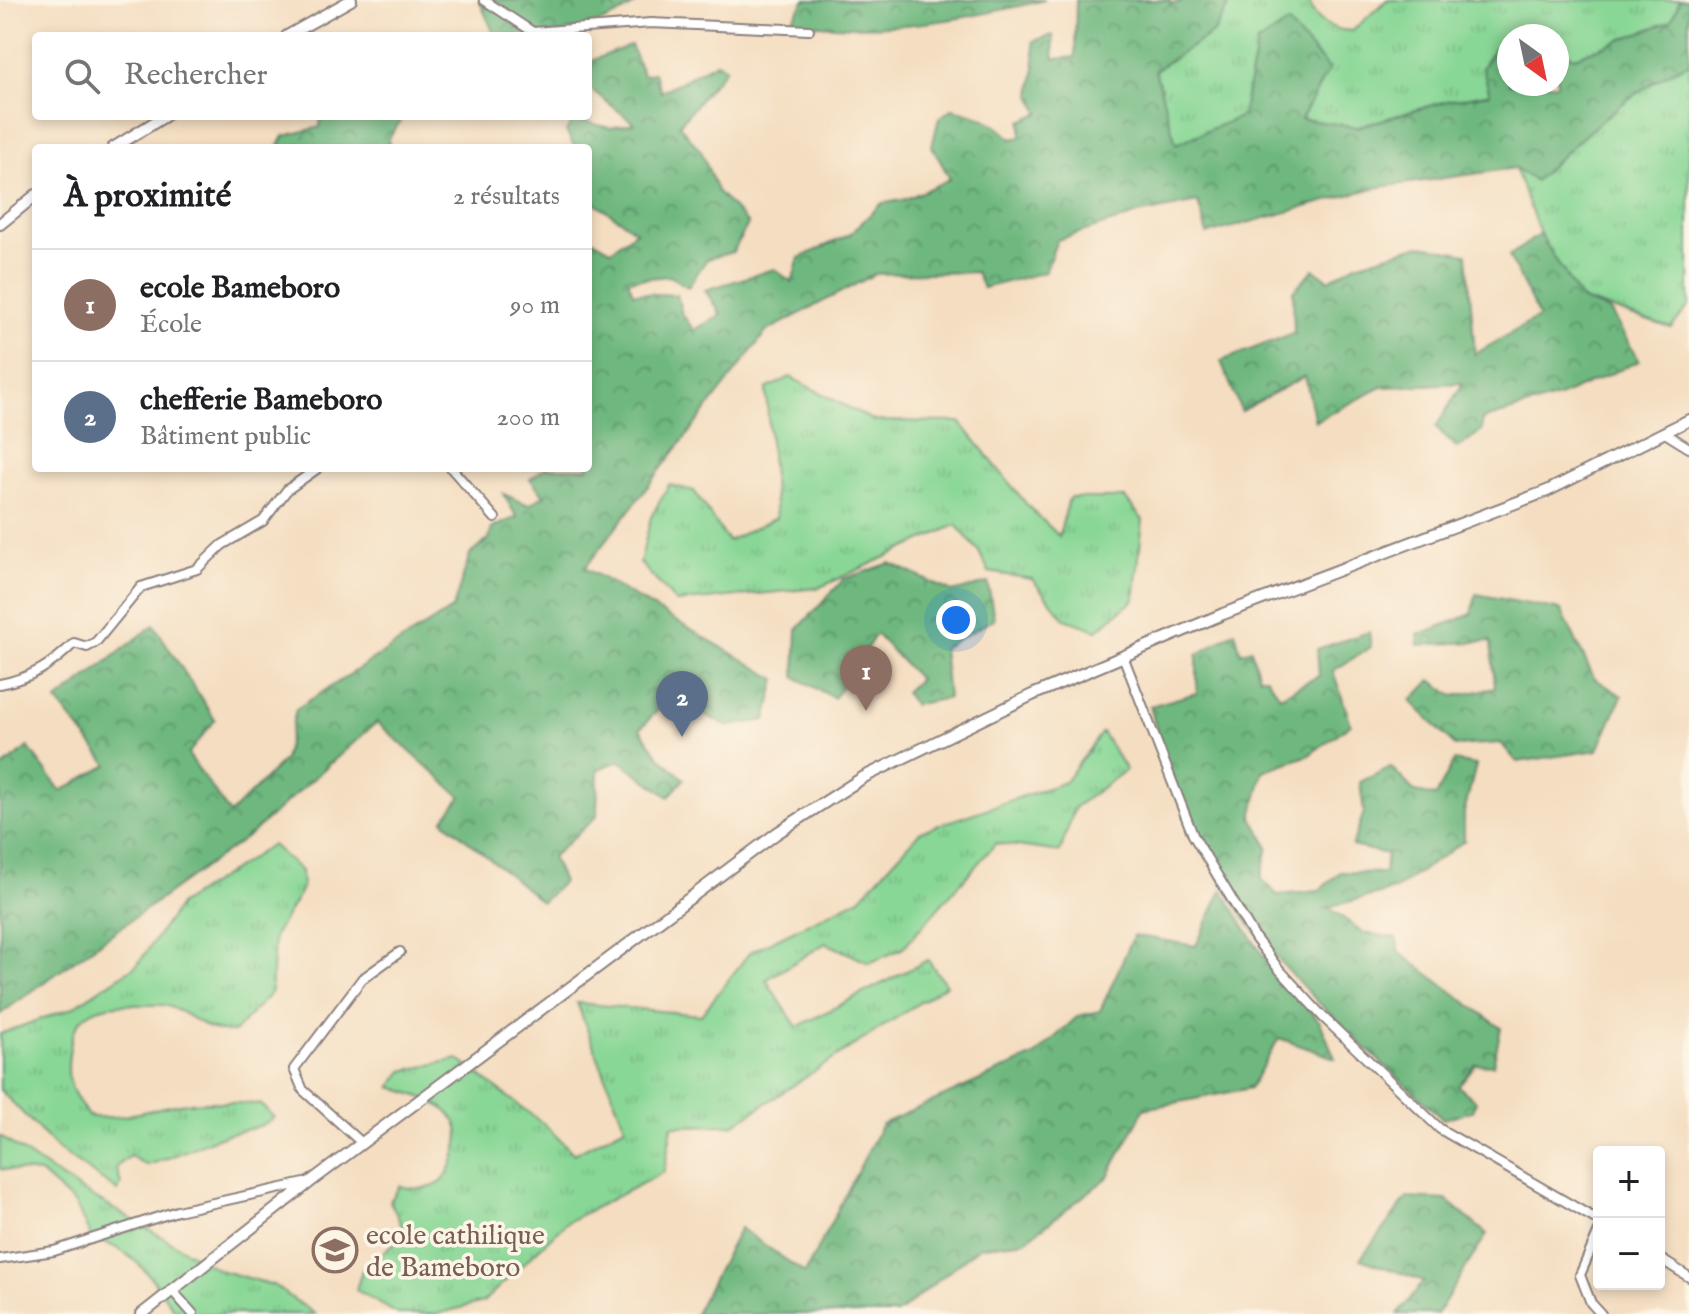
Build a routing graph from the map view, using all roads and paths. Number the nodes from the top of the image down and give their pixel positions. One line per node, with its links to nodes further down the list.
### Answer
1 (351, 0): 4 (street)
2 (484, 0): 3 (street)
3 (809, 30)
4 (294, 32)
5 (158, 120): 6 (street)
6 (120, 144)
7 (32, 198): 8 (street)
8 (0, 224)
9 (1689, 420): 10 (street)
10 (1665, 433): 11 (street); 15 (street)
11 (1689, 448)
12 (312, 472): 16 (street)
13 (455, 472): 14 (street)
14 (495, 518)
15 (1123, 656): 18 (street); 20 (street)
16 (0, 684)
17 (400, 952): 18 (street)
18 (362, 1143): 19 (street)
19 (310, 1182): 22 (street); 25 (street)
20 (1594, 1218)
21 (1593, 1245): 28 (street)
22 (0, 1259)
23 (1665, 1262): 24 (street)
24 (1689, 1277)
25 (171, 1289): 26 (street); 27 (street)
26 (142, 1314)
27 (193, 1314)
28 (1601, 1314)

